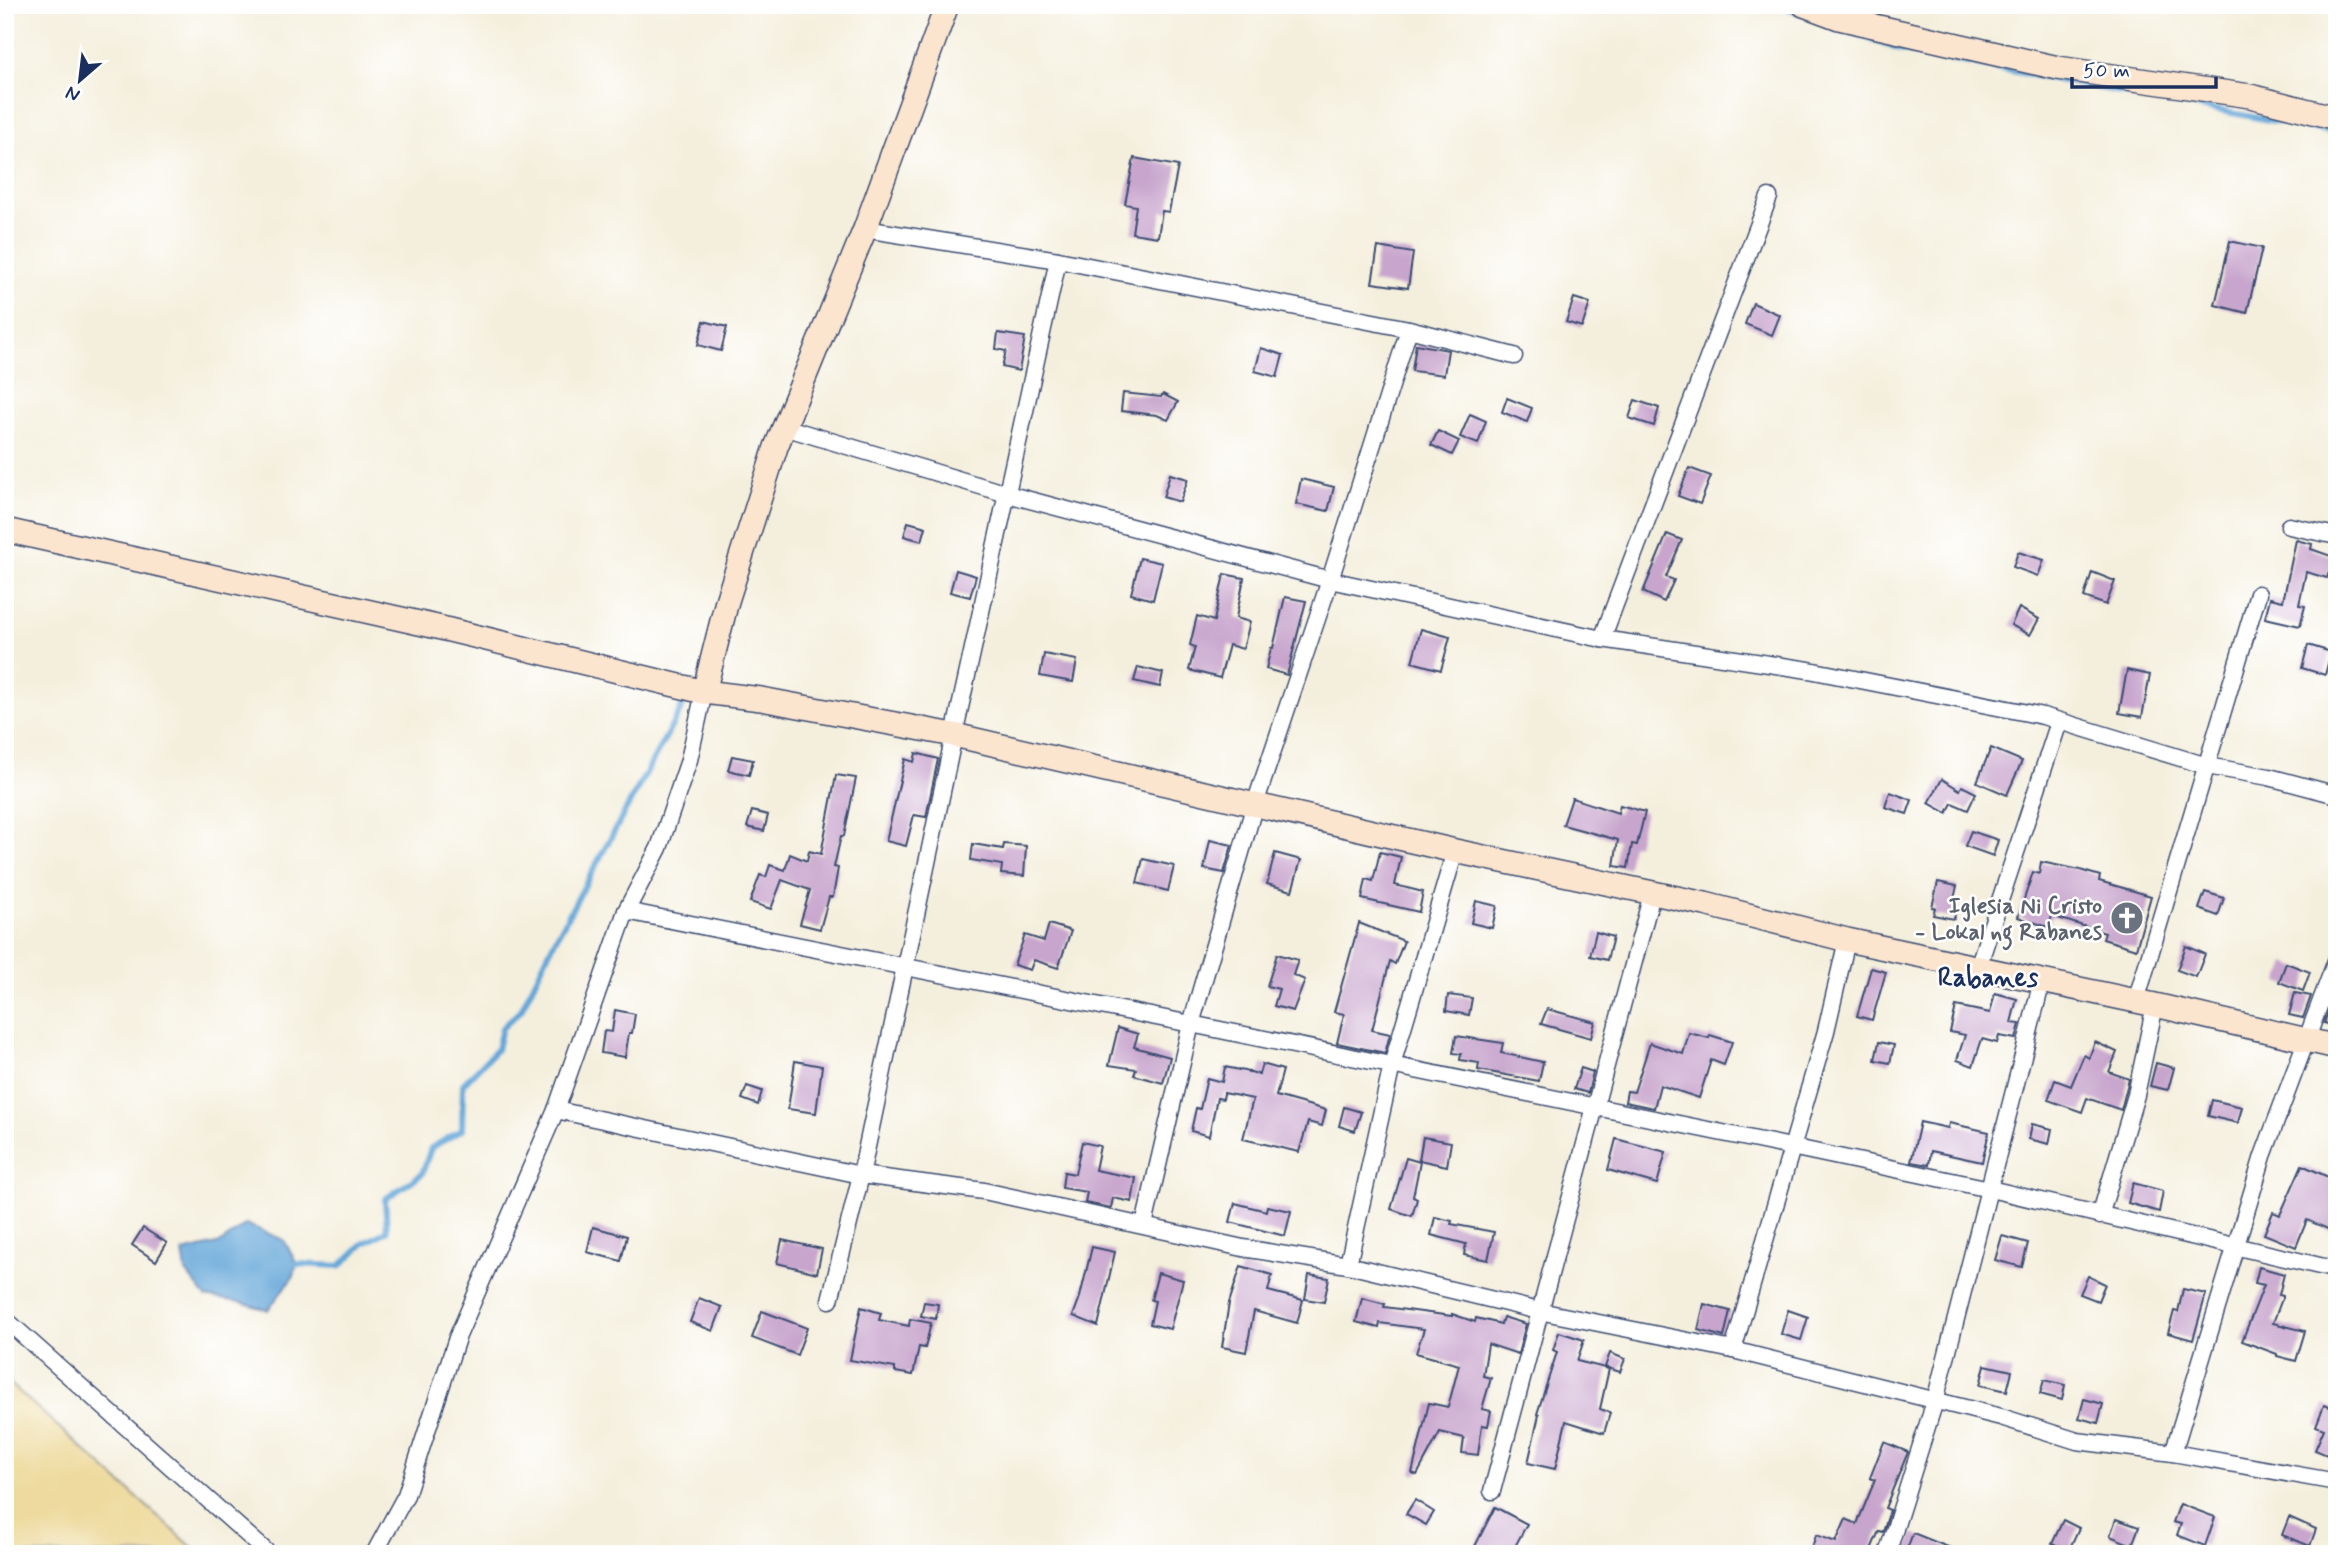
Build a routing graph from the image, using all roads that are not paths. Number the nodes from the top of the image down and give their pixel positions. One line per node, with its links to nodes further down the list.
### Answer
1 (947, 5): 5 (street)
2 (1804, 5): 3 (street)
3 (2337, 118)
4 (1769, 197): 16 (street)
5 (865, 229): 6 (street); 9 (street)
6 (1058, 260): 7 (street); 10 (street)
7 (1409, 329): 8 (street); 14 (street)
8 (1514, 356)
9 (784, 427): 10 (street); 17 (street)
10 (1007, 494): 14 (street); 19 (street)
11 (2289, 526): 13 (street)
12 (5, 530): 17 (street)
13 (2337, 536)
14 (1330, 580): 16 (street); 22 (street)
15 (2258, 594): 20 (street)
16 (1602, 639): 18 (street)
17 (704, 692): 19 (street); 25 (street)
18 (2059, 722): 20 (street); 28 (street)
19 (954, 735): 22 (street); 29 (street)
20 (2207, 766): 21 (street); 31 (street)
21 (2337, 795)
22 (1255, 804): 23 (street); 32 (street)
23 (1455, 850): 24 (street); 35 (street)
24 (1652, 894): 26 (street); 36 (street)
25 (626, 911): 29 (street); 37 (street)
26 (1847, 940): 28 (street); 38 (street)
27 (2337, 958): 33 (street)
28 (1978, 967): 30 (street)
29 (904, 968): 32 (street); 39 (street)
30 (2042, 981): 31 (street); 40 (street)
31 (2146, 1003): 33 (street); 41 (street)
32 (1191, 1024): 35 (street); 42 (street)
33 (2304, 1041): 34 (street); 43 (street)
34 (2337, 1047)
35 (1392, 1065): 36 (street); 44 (street)
36 (1594, 1108): 38 (street); 47 (street)
37 (556, 1111): 39 (street); 55 (street)
38 (1791, 1147): 40 (street); 49 (street)
39 (861, 1175): 42 (street); 46 (street)
40 (1990, 1189): 41 (street); 50 (street)
41 (2100, 1216): 43 (street)
42 (1144, 1225): 44 (street)
43 (2235, 1246): 45 (street); 51 (street)
44 (1348, 1265): 47 (street)
45 (2337, 1270)
46 (830, 1300)
47 (1539, 1311): 49 (street); 53 (street)
48 (5, 1319): 54 (street)
49 (1733, 1350): 50 (street)
50 (1935, 1401): 51 (street); 56 (street)
51 (2173, 1453): 52 (street)
52 (2337, 1482)
53 (1492, 1491)
54 (269, 1554)
55 (374, 1554)
56 (1887, 1554)

